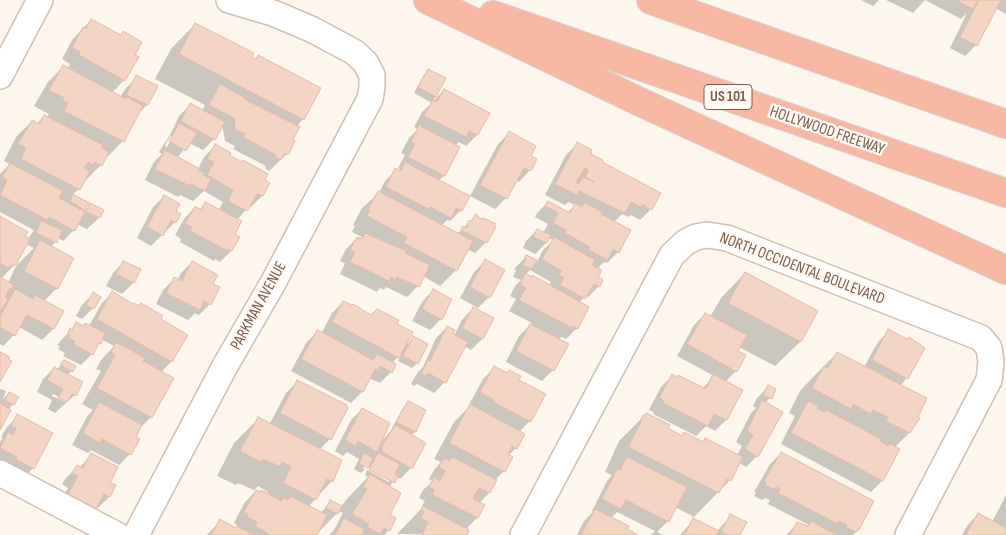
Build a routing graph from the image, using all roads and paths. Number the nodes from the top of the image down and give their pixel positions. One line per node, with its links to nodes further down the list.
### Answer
1 (40, 0): 6 (street)
2 (229, 0): 12 (street, PARKMAN AVENUE)
3 (428, 0): 9 (highway)
4 (449, 0): 8 (highway, HOLLYWOOD FREEWAY / US 101)
5 (651, 0): 7 (highway)
6 (0, 76)
7 (1006, 124)
8 (1006, 193)
9 (1006, 270)
10 (0, 473): 11 (street)
11 (117, 535)
12 (136, 535)
13 (523, 535): 14 (street, NORTH OCCIDENTAL BOULEVARD)
14 (908, 535)

